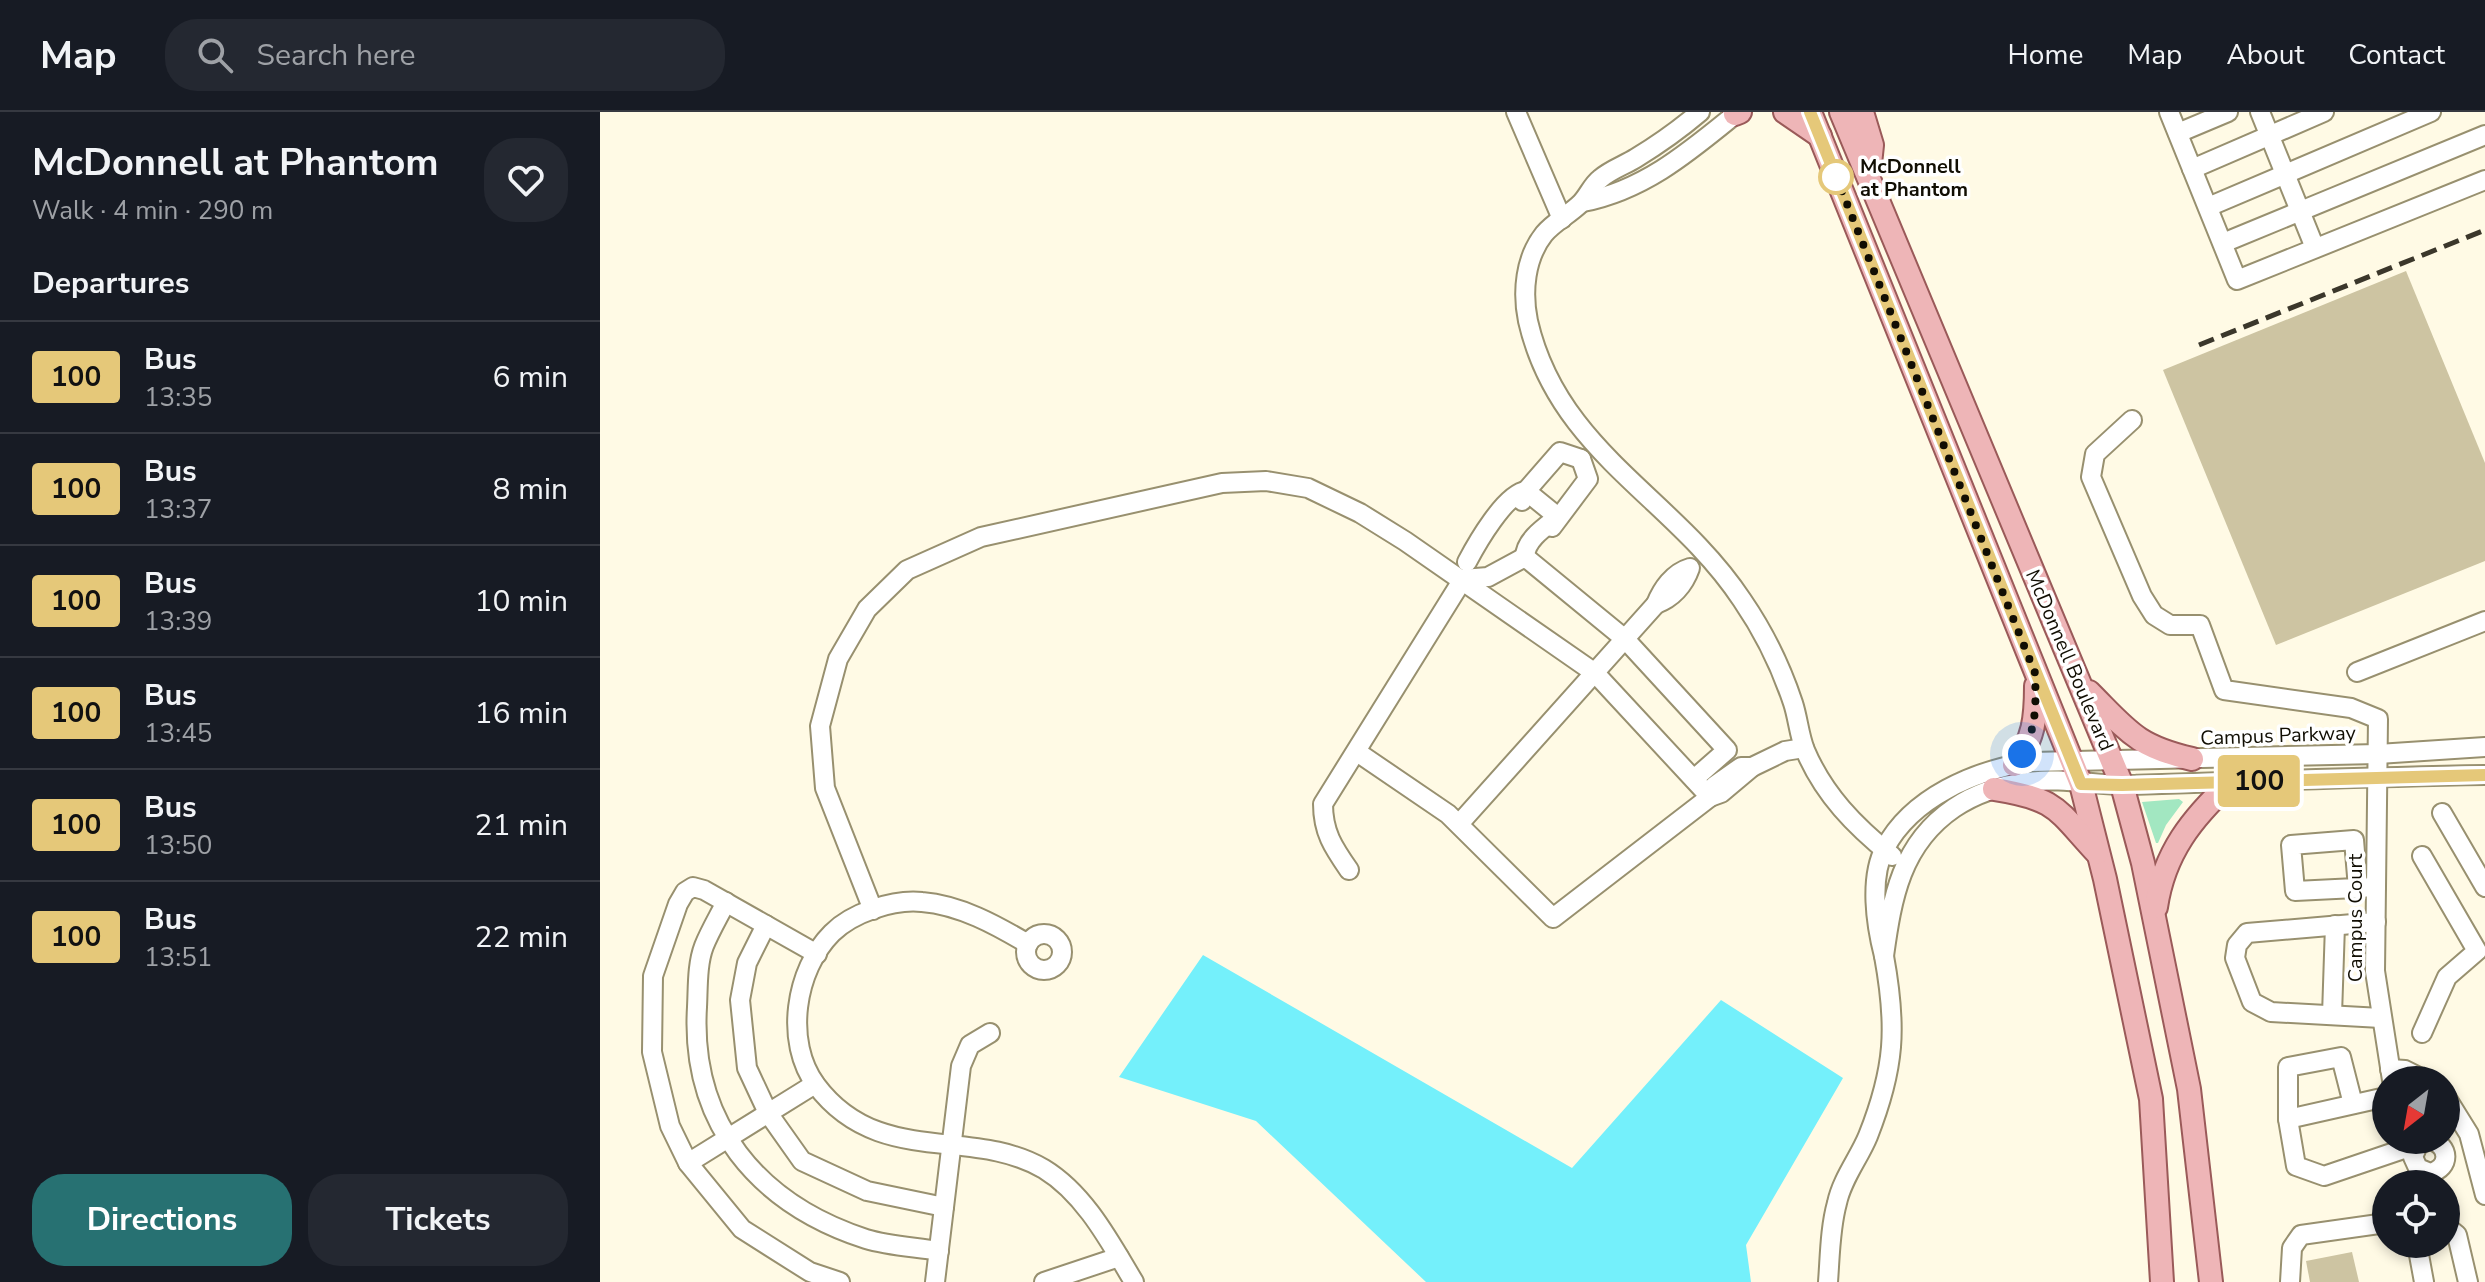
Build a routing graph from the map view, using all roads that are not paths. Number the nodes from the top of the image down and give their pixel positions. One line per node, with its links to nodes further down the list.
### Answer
1 (1516, 112): 24 (street)
2 (1700, 112): 21 (street)
3 (1785, 112): 16 (main road)
4 (1810, 112): 16 (main road, McDonnell Boulevard)
5 (1841, 112): 19 (main road, McDonnell Boulevard)
6 (1862, 112): 19 (main road)
7 (2169, 112): 13 (street)
8 (2228, 112): 13 (street)
9 (2260, 112): 14 (street)
10 (2324, 112): 14 (street)
11 (2431, 112): 18 (street)
12 (1738, 113): 21 (street)
13 (2178, 133): 17 (street)
14 (2269, 135): 17 (street); 18 (street)
15 (2485, 135): 23 (street)
16 (1820, 136): 38 (main road, McDonnell Boulevard)
17 (2192, 169): 22 (street)
18 (2285, 174): 22 (street); 23 (street)
19 (1869, 179): 39 (main road, McDonnell Boulevard)
20 (2485, 180): 26 (street)
21 (1583, 202): 24 (street)
22 (2208, 207): 25 (street)
23 (2299, 210): 25 (street); 26 (street)
24 (1562, 219): 28 (street)
25 (2223, 243): 26 (street)
26 (2315, 248)
27 (2132, 420): 43 (street, Campus Court)
28 (1587, 453): 29 (street); 30 (street); 31 (street)
29 (1526, 491): 30 (street); 33 (street)
30 (1558, 517): 32 (street)
31 (1704, 552): 35 (street); 41 (street)
32 (1525, 557): 33 (street); 35 (street)
33 (1465, 570): 37 (street); 42 (street); 64 (street)
34 (2485, 621): 36 (street)
35 (1625, 639): 37 (street); 50 (street)
36 (2357, 672)
37 (1595, 673): 50 (street); 56 (street)
38 (2035, 673): 46 (main road); 47 (main road, McDonnell Boulevard)
39 (2080, 684): 44 (main road); 45 (main road, McDonnell Boulevard)
40 (2485, 747): 43 (street, Campus Parkway)
41 (1804, 748): 54 (street); 57 (street)
42 (1357, 752): 56 (street); 61 (street)
43 (2378, 754): 44 (street, Campus Parkway); 49 (street, Campus Court)
44 (2192, 759): 45 (street, Campus Parkway)
45 (2113, 762): 47 (street, Campus Parkway); 52 (main road, McDonnell Boulevard)
46 (2014, 765): 47 (street); 57 (street)
47 (2076, 774): 52 (street); 53 (street); 59 (main road, McDonnell Boulevard)
48 (2485, 775): 49 (street)
49 (2378, 777): 51 (street); 66 (street, Campus Court)
50 (1694, 779): 54 (street)
51 (2231, 782): 52 (street); 65 (main road)
52 (2122, 785): 65 (main road, McDonnell Boulevard)
53 (1994, 789): 59 (main road); 60 (street)
54 (1710, 797): 56 (street)
55 (2442, 813): 62 (street)
56 (1459, 824)
57 (1884, 850): 60 (street); 72 (street)
58 (2422, 856): 70 (street)
59 (2100, 857): 101 (main road, McDonnell Boulevard)
60 (1904, 866): 72 (street)
61 (1349, 870)
62 (2485, 887)
63 (726, 902): 67 (street); 84 (street); 88 (street)
64 (873, 910): 69 (street); 71 (street)
65 (2155, 920): 102 (main road, McDonnell Boulevard)
66 (2376, 922): 68 (street); 74 (street, Campus Court)
67 (766, 925): 71 (street); 81 (street)
68 (2335, 925): 73 (street); 73 (street)
69 (1028, 944)
70 (2482, 952): 76 (street)
71 (817, 954): 78 (street)
72 (1884, 956): 100 (street)
73 (2332, 1015): 74 (street)
74 (2381, 1018): 77 (street, Campus Court)
75 (990, 1033): 85 (street)
76 (2422, 1033)
77 (2389, 1066)
78 (815, 1084): 81 (street); 85 (street)
79 (2372, 1100): 80 (street)
80 (2353, 1104): 82 (street); 82 (street)
81 (768, 1113): 84 (street); 90 (street)
82 (2288, 1119): 86 (street)
83 (2460, 1120): 87 (street)
84 (727, 1139): 88 (street); 93 (street)
85 (951, 1147): 90 (street); 94 (street)
86 (2385, 1154)
87 (2481, 1154): 89 (street)
88 (688, 1163): 96 (street)
89 (2485, 1195)
90 (944, 1207): 93 (street)
91 (2372, 1225): 103 (street)
92 (2460, 1248): 105 (street)
93 (939, 1251): 97 (street)
94 (1119, 1257): 98 (street); 99 (street)
95 (2420, 1258): 104 (street)
96 (840, 1282)
97 (935, 1282)
98 (1044, 1282)
99 (1134, 1282)
100 (1828, 1282)
101 (2162, 1282)
102 (2211, 1282)
103 (2290, 1282)
104 (2424, 1282)
105 (2468, 1282)

